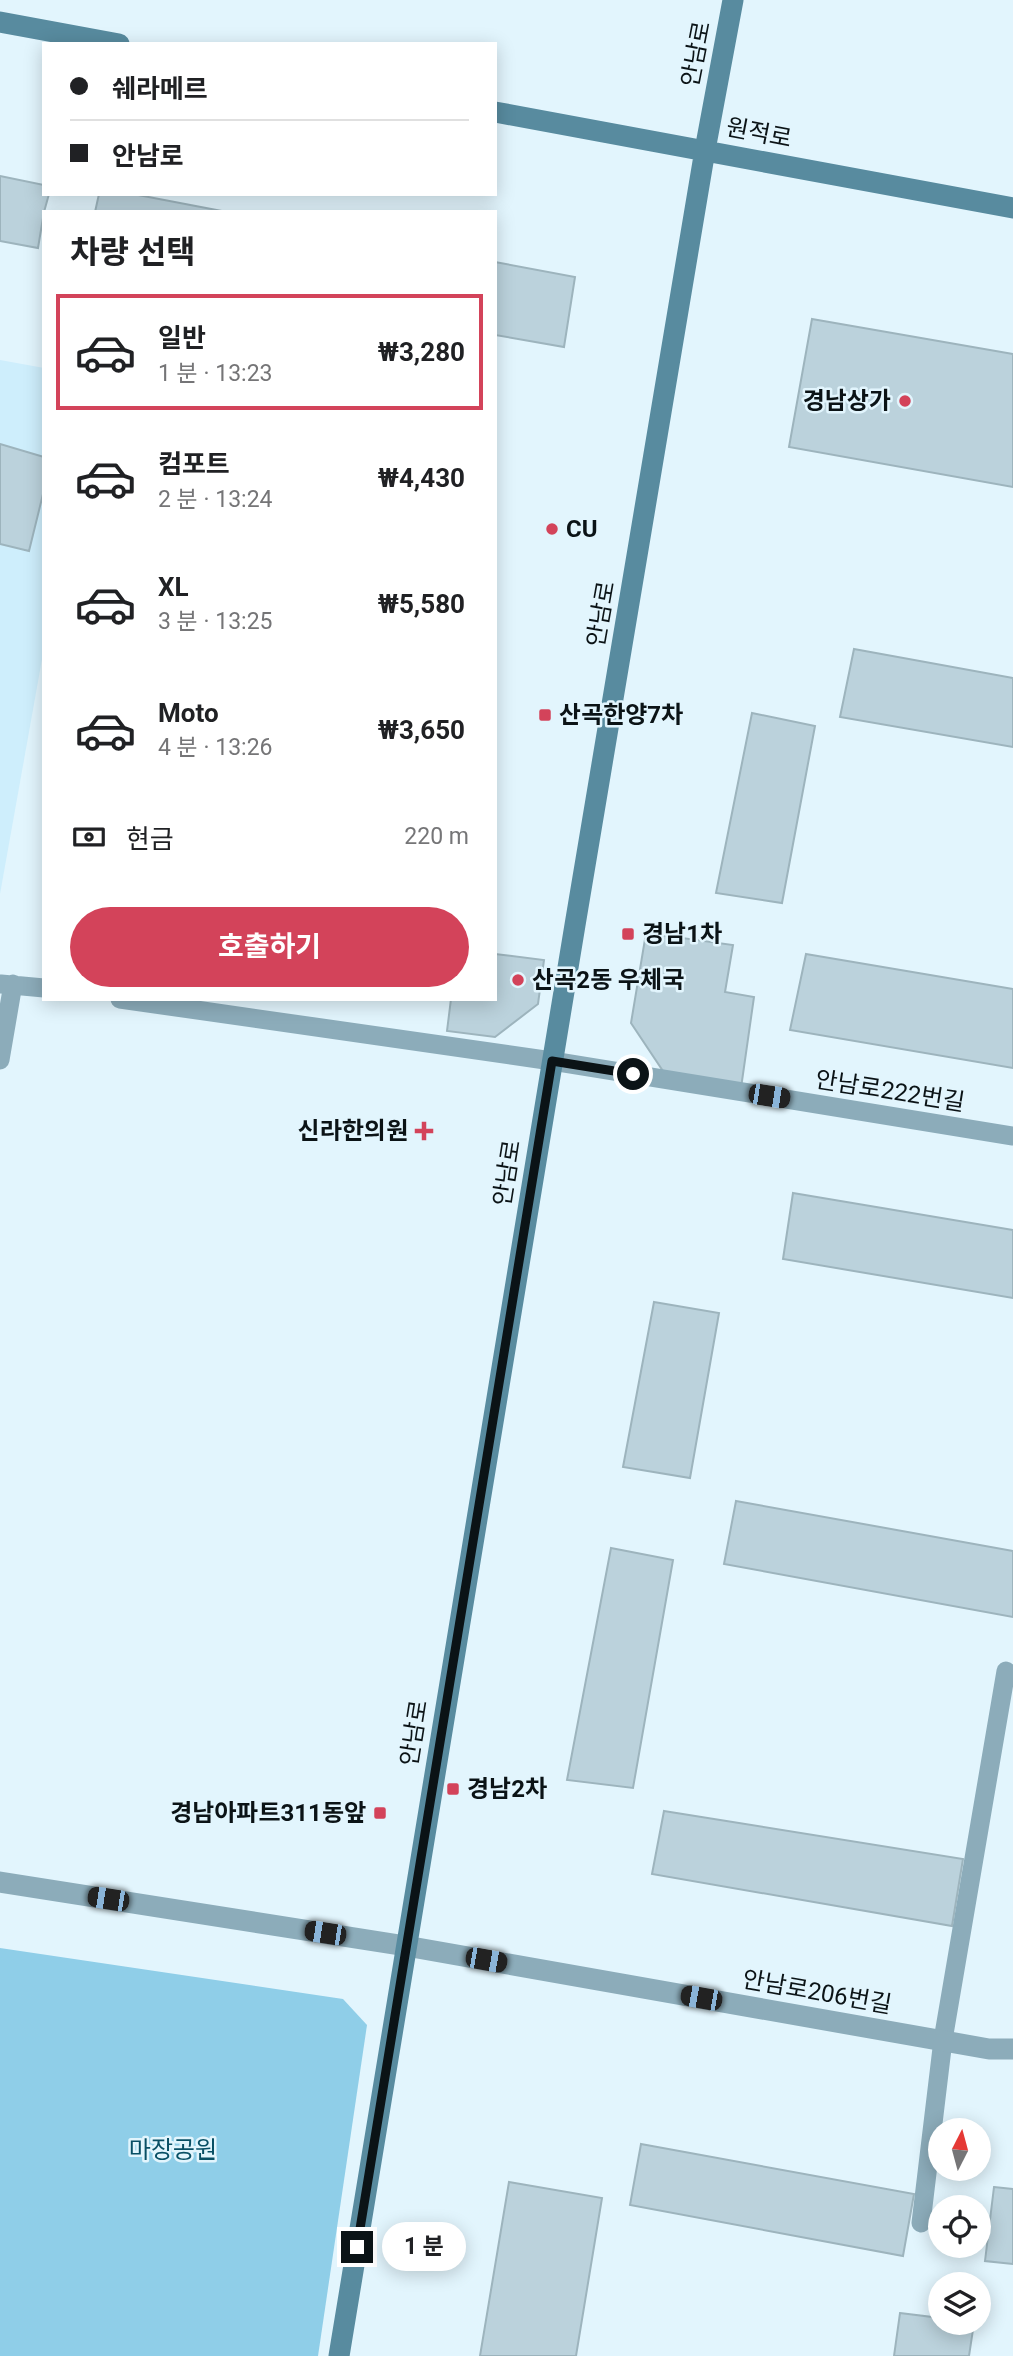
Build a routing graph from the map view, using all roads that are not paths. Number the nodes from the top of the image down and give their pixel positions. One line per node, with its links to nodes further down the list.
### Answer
1 (733, 0): 5 (main road, 안남로)
2 (0, 22): 3 (main road)
3 (108, 42)
4 (497, 112): 5 (main road, 원적로)
5 (705, 150): 6 (main road, 원적로); 11 (main road, 안남로)
6 (1013, 208)
7 (6, 984): 8 (lane); 10 (lane)
8 (42, 988)
9 (134, 1001): 11 (lane, 안남로222번길)
10 (0, 1060)
11 (552, 1061): 12 (lane, 안남로222번길); 15 (main road, 안남로)
12 (1013, 1136)
13 (1006, 1671): 16 (lane)
14 (0, 1882): 15 (street, 안남로206번길)
15 (406, 1946): 16 (street, 안남로206번길); 19 (main road, 안남로)
16 (943, 2040): 17 (street, 안남로206번길); 18 (lane)
17 (1013, 2049)
18 (921, 2223)
19 (339, 2356)

